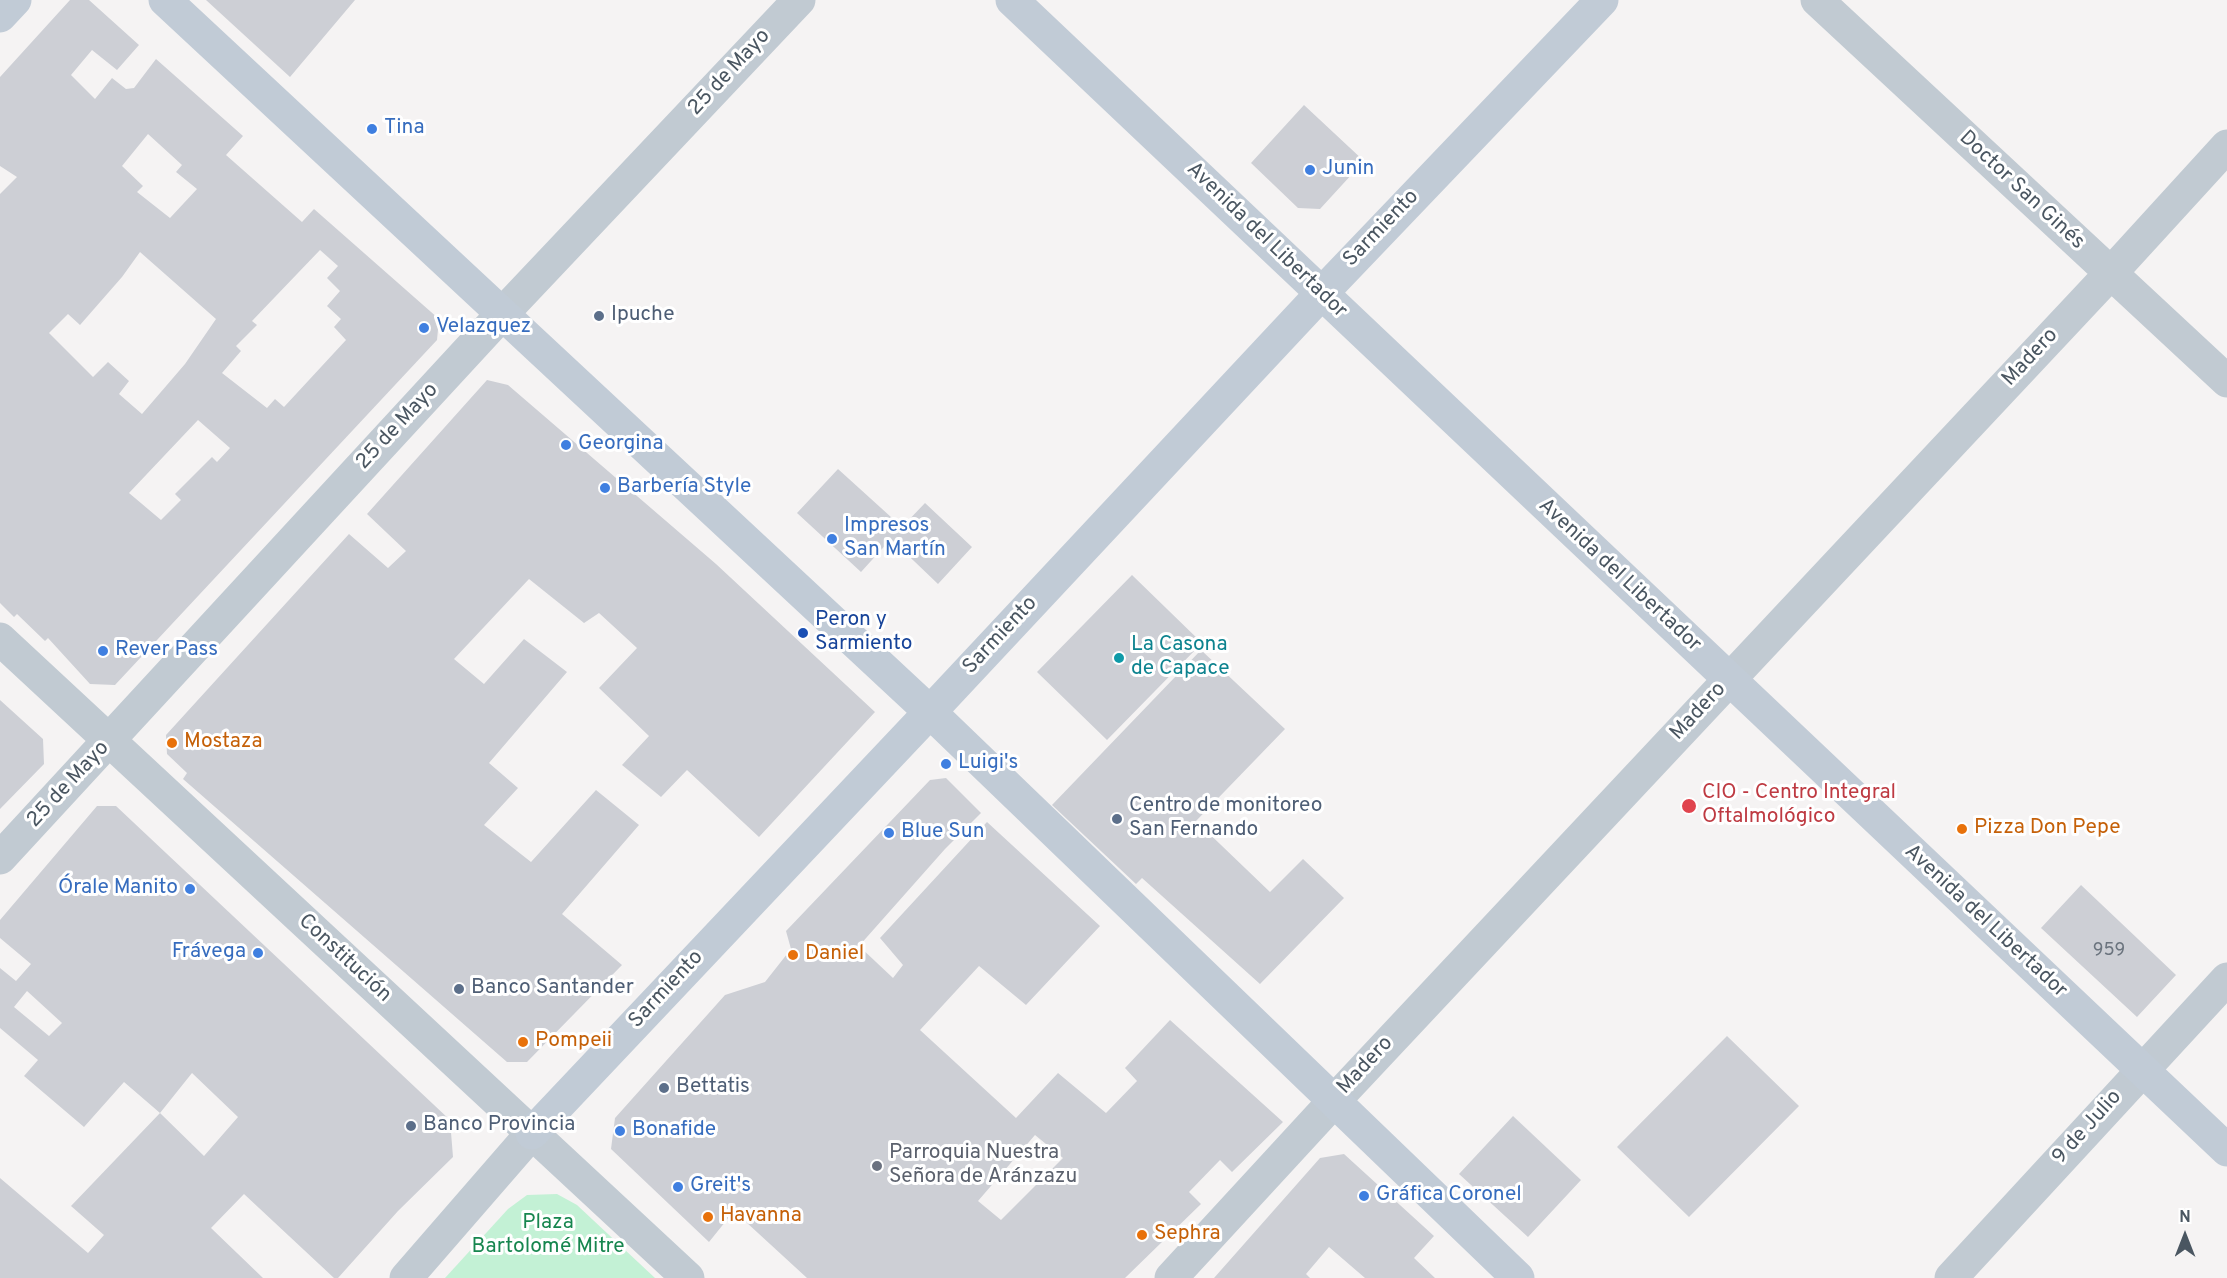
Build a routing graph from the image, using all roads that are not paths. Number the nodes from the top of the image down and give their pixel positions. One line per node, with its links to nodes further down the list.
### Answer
1 (15, 0): 7 (main road)
2 (165, 0): 11 (main road)
3 (799, 0): 11 (street, 25 de Mayo)
4 (1012, 0): 10 (main road, Avenida del Libertador)
5 (1602, 0): 10 (main road, Sarmiento)
6 (1817, 0): 9 (street, Doctor San Ginés)
7 (0, 16)
8 (2227, 146): 9 (street, Madero)
9 (2110, 274): 12 (street, Doctor San Ginés); 14 (street, Madero)
10 (1321, 294): 14 (main road, Avenida del Libertador); 15 (main road, Sarmiento)
11 (503, 313): 15 (main road); 16 (street, 25 de Mayo)
12 (2227, 381)
13 (0, 639): 16 (street, Constitución)
14 (1729, 680): 19 (main road, Avenida del Libertador); 20 (street, Madero)
15 (930, 712): 20 (main road); 21 (main road, Sarmiento)
16 (110, 741): 17 (street, 25 de Mayo); 21 (street, Constitución)
17 (0, 858)
18 (2227, 978): 19 (street, 9 de Julio)
19 (2141, 1070): 22 (main road, Avenida del Libertador); 27 (street, 9 de Julio)
20 (1334, 1101): 25 (street, Madero); 26 (main road)
21 (532, 1133): 23 (street, Sarmiento); 24 (street, Constitución)
22 (2227, 1150)
23 (406, 1278)
24 (688, 1278)
25 (1170, 1278)
26 (1518, 1278)
27 (1951, 1278)

